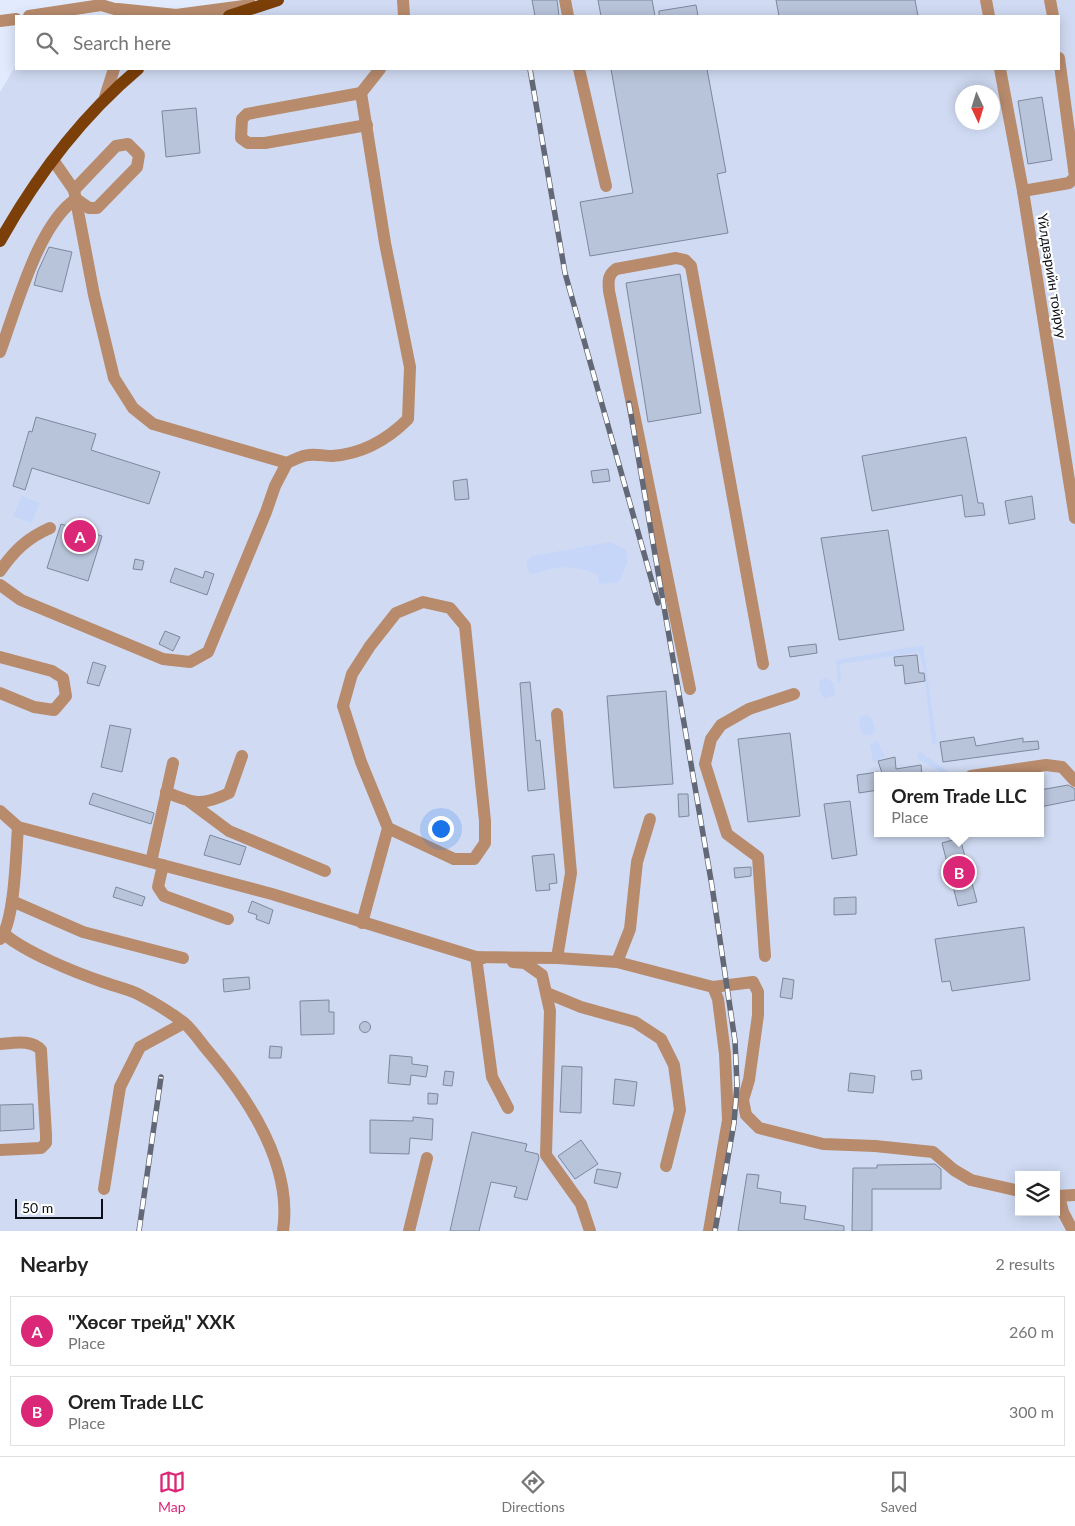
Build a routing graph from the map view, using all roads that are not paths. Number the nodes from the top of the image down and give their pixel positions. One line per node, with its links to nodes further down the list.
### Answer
1 (278, 0): 6 (main road)
2 (403, 0): 13 (street)
3 (565, 0): 14 (street)
4 (986, 0): 15 (street)
5 (1050, 0): 16 (street)
6 (263, 3): 7 (street); 12 (main road)
7 (118, 9): 8 (street); 11 (street)
8 (69, 10): 9 (street); 10 (street)
9 (36, 15)
10 (85, 15)
11 (130, 15)
12 (232, 15)
13 (404, 15)
14 (568, 15)
15 (989, 15)
16 (1053, 15)
17 (15, 19): 18 (street)
18 (0, 22)
19 (1060, 65): 30 (street)
20 (114, 70): 26 (street)
21 (137, 70): 26 (main road)
22 (379, 70): 25 (street)
23 (579, 70): 29 (street)
24 (1000, 70): 30 (street, Үйлдвэрийн тойруу)
25 (361, 93): 27 (street); 27 (street)
26 (106, 97): 28 (main road)
27 (367, 125): 34 (street)
28 (52, 160): 31 (street); 32 (main road)
29 (606, 186)
30 (1023, 191): 35 (street, Үйлдвэрийн тойруу)
31 (75, 195): 31 (street); 33 (street); 34 (street)
32 (0, 241)
33 (0, 352)
34 (287, 462): 38 (street)
35 (1075, 518)
36 (50, 528): 37 (street)
37 (0, 570)
38 (0, 584)
39 (0, 657): 42 (street)
40 (763, 664): 41 (street)
41 (690, 689)
42 (0, 693)
43 (794, 694): 61 (street)
44 (557, 714): 64 (street)
45 (242, 756): 50 (street)
46 (173, 763): 49 (street)
47 (999, 772): 48 (street)
48 (1075, 781)
49 (166, 792): 50 (street); 55 (street)
50 (190, 802): 56 (street)
51 (0, 811): 53 (street)
52 (650, 819): 65 (street)
53 (18, 826): 55 (street); 57 (street)
54 (388, 828): 54 (street); 59 (street)
55 (157, 863): 58 (street); 59 (street)
56 (325, 871)
57 (12, 901): 60 (street); 63 (street)
58 (228, 919)
59 (362, 923): 62 (street)
60 (2, 936): 68 (street)
61 (765, 956)
62 (476, 957): 64 (street); 67 (street); 70 (street)
63 (183, 958)
64 (557, 958): 65 (street)
65 (617, 962): 66 (street)
66 (713, 987): 75 (street); 82 (street)
67 (547, 993): 73 (street); 81 (street)
68 (184, 1023): 74 (street); 79 (street)
69 (0, 1044): 71 (street)
70 (508, 1108)
71 (0, 1150)
72 (428, 1158): 80 (street)
73 (666, 1166)
74 (104, 1189)
75 (1015, 1191)
76 (1075, 1195): 77 (street)
77 (1060, 1196)
78 (1060, 1206): 83 (street)
79 (283, 1231)
80 (409, 1231)
81 (590, 1231)
82 (709, 1231)
83 (1073, 1231)

